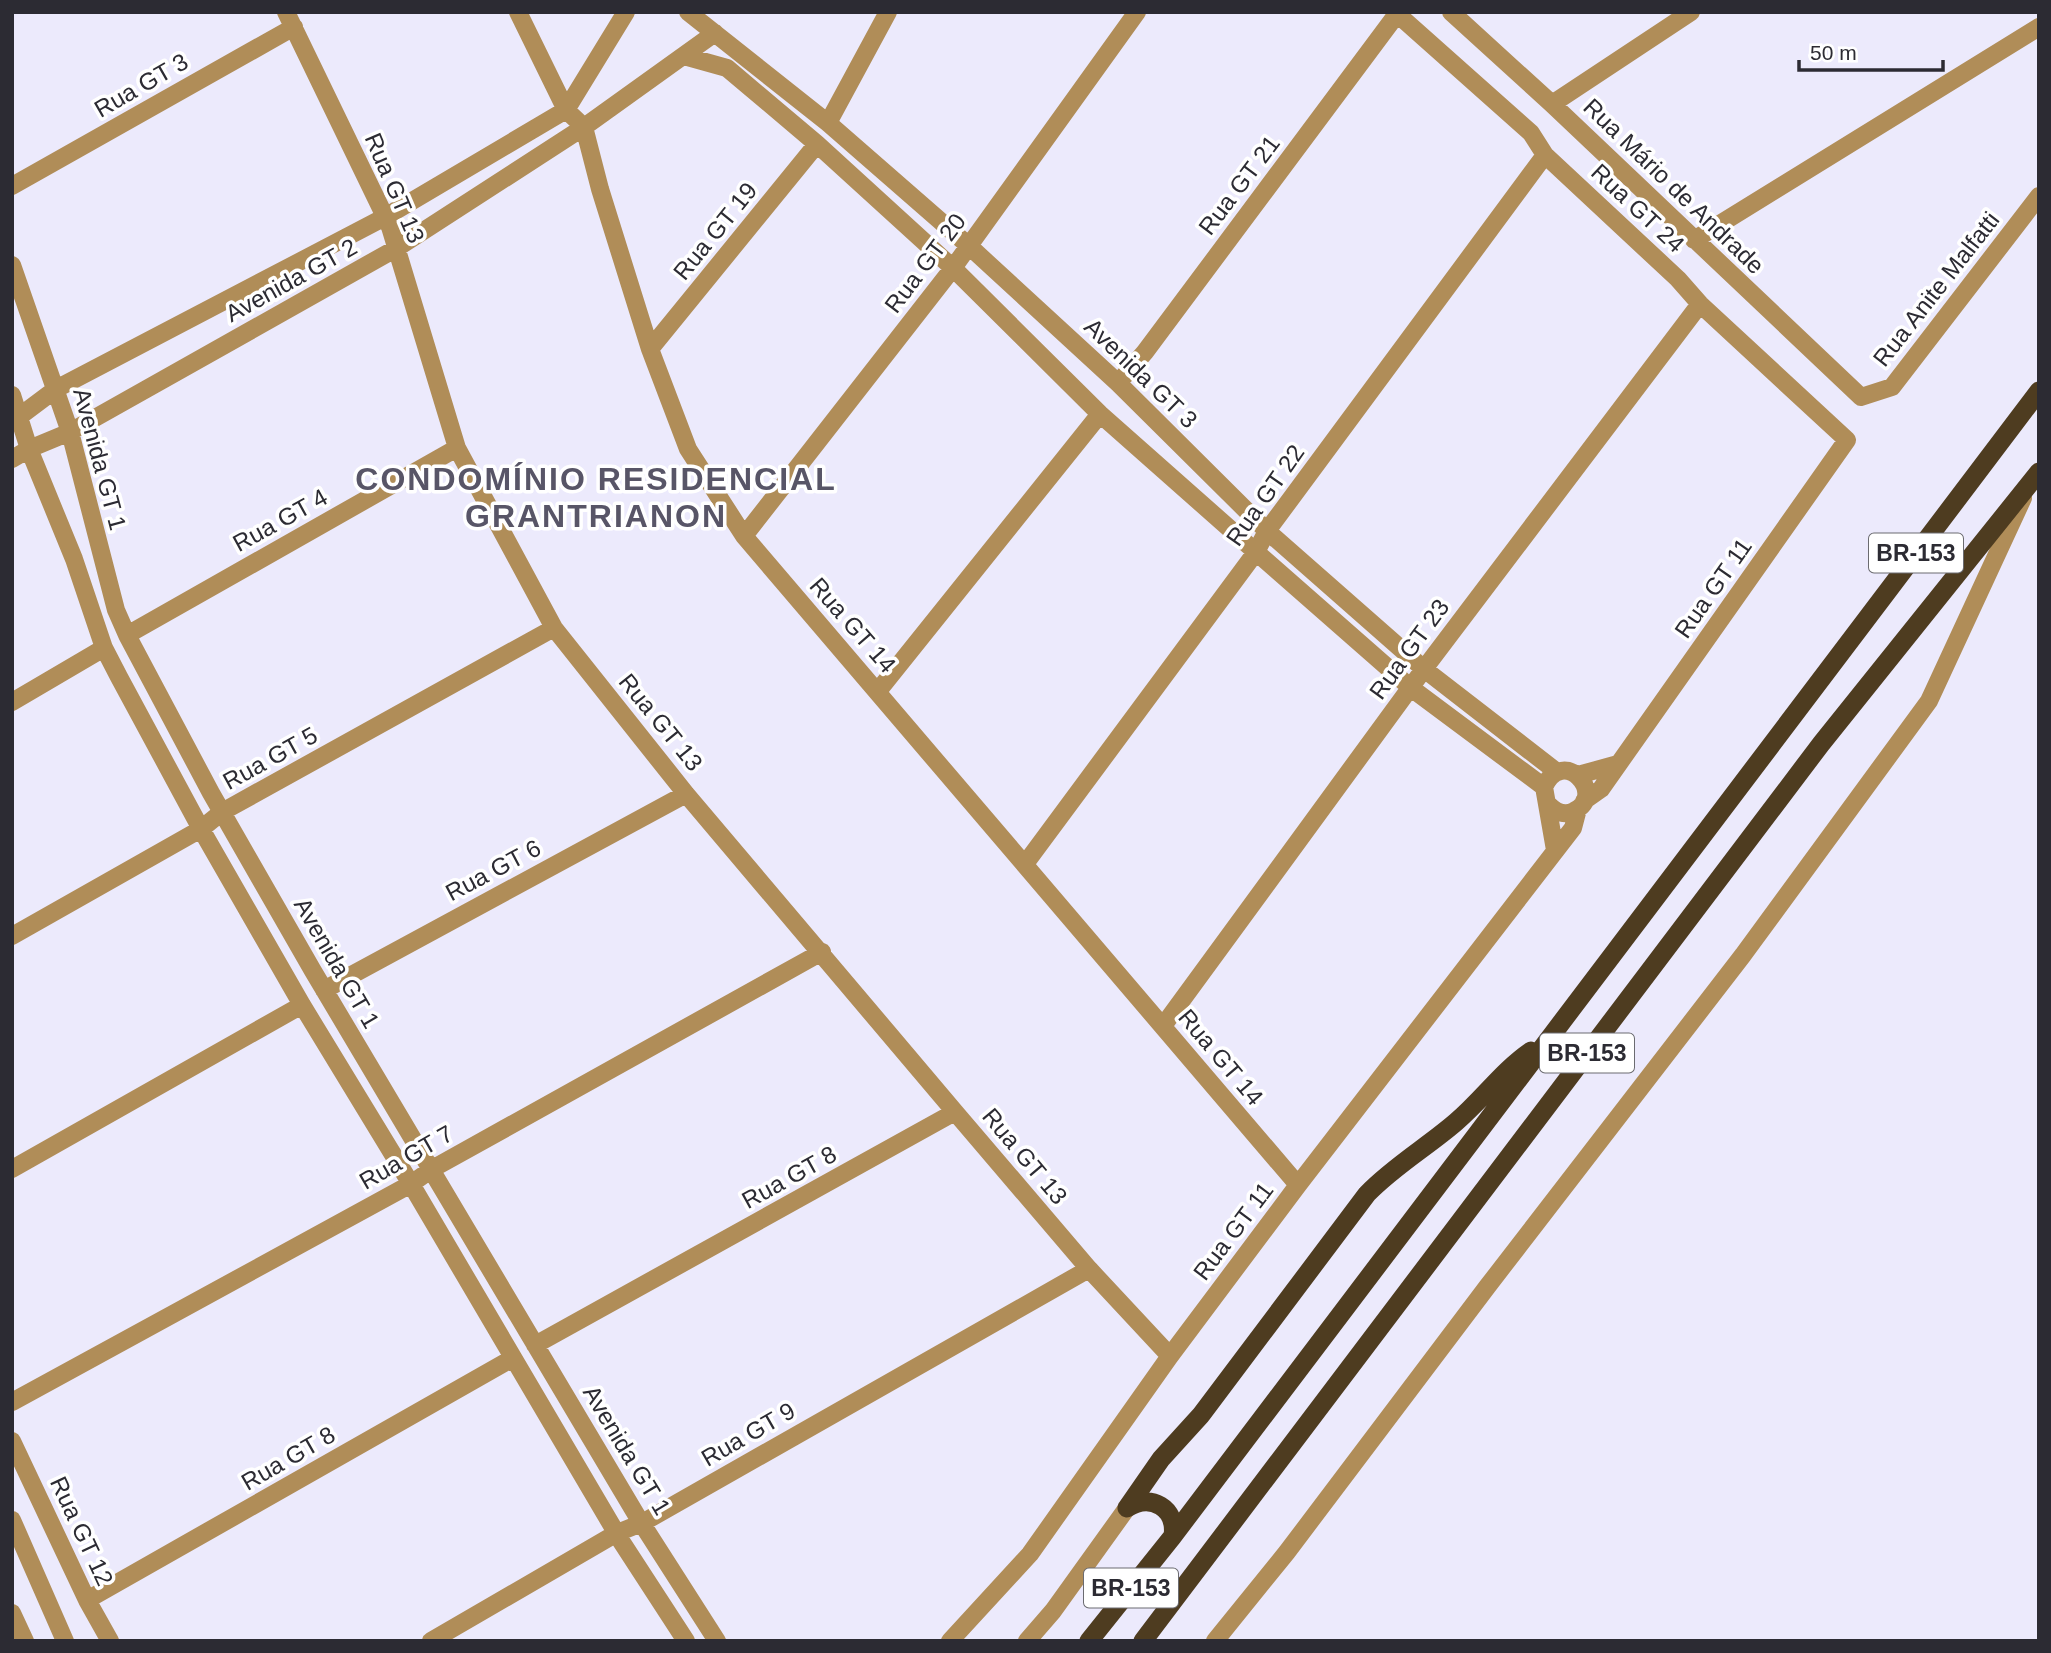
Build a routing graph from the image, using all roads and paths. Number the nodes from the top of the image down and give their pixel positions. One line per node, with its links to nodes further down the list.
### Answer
1 (518, 12): 14 (street)
2 (626, 12): 14 (street)
3 (688, 12): 11 (street, Avenida GT 3)
4 (888, 12): 15 (street)
5 (1137, 12): 23 (street, Rua GT 20)
6 (1451, 12): 13 (street, Rua Mário de Andrade)
7 (1691, 12): 13 (street)
8 (1396, 13): 18 (street, Rua GT 24); 29 (street, Rua GT 21)
9 (290, 20): 19 (street, Rua GT 3); 21 (street, Rua GT 13)
10 (2039, 27): 22 (street)
11 (715, 33): 12 (street, Avenida GT 2); 15 (street, Avenida GT 3)
12 (684, 56): 16 (street, Avenida GT 2); 17 (street)
13 (1552, 104): 22 (street, Rua Mário de Andrade)
14 (566, 110): 16 (street); 21 (street, Avenida GT 2)
15 (828, 122): 23 (street, Avenida GT 3)
16 (584, 127): 24 (street, Avenida GT 2); 28 (street, Rua GT 14)
17 (817, 144): 26 (street); 28 (street, Rua GT 19)
18 (1545, 155): 27 (street, Rua GT 24); 42 (street, Rua GT 22)
19 (12, 186)
20 (2039, 196): 33 (street, Rua Anite Malfatti)
21 (385, 217): 24 (street, Rua GT 13); 30 (street, Avenida GT 2)
22 (1694, 240): 33 (street, Rua Mário de Andrade)
23 (969, 246): 26 (street, Rua GT 20); 29 (street, Avenida GT 3)
24 (397, 248): 36 (street, Avenida GT 2); 38 (street, Rua GT 13)
25 (12, 265): 30 (street, Avenida GT 1)
26 (953, 268): 34 (street); 43 (street, Rua GT 20)
27 (1700, 304): 37 (street, Rua GT 24); 48 (street, Rua GT 23)
28 (650, 349): 43 (street, Rua GT 14)
29 (1118, 383): 42 (street, Avenida GT 3)
30 (56, 390): 35 (street, Avenida GT 2); 36 (street, Avenida GT 1)
31 (2039, 391): 68 (highway, BR-153)
32 (12, 395): 35 (street, Avenida GT 1)
33 (1861, 397)
34 (1100, 414): 44 (street); 50 (street)
35 (16, 420): 39 (street, Avenida GT 1)
36 (70, 432): 39 (street, Avenida GT 2); 46 (street, Avenida GT 1)
37 (1847, 440): 52 (street, Rua GT 11)
38 (457, 448): 45 (street, Rua GT 13); 46 (street, Rua GT 4)
39 (29, 449): 40 (street, Avenida GT 2); 47 (street, Avenida GT 1)
40 (12, 459)
41 (2034, 478): 96 (highway, BR-153); 97 (street)
42 (1267, 531): 44 (street, Rua GT 22); 48 (street, Avenida GT 3)
43 (744, 536): 50 (street, Rua GT 14)
44 (1256, 552): 49 (street); 62 (street, Rua GT 22)
45 (554, 628): 56 (street, Rua GT 13); 59 (street, Rua GT 5)
46 (127, 635): 59 (street, Avenida GT 1)
47 (104, 648): 51 (street); 60 (street, Avenida GT 1)
48 (1424, 669): 49 (street, Rua GT 23); 53 (street, Avenida GT 3)
49 (1411, 688): 55 (street); 67 (street, Rua GT 23)
50 (878, 691): 62 (street, Rua GT 14)
51 (12, 702)
52 (1618, 765): 54 (street); 58 (street, Rua GT 11)
53 (1557, 772): 54 (street); 55 (street)
54 (1578, 775): 58 (street)
55 (1544, 787): 57 (street)
56 (686, 793): 64 (street, Rua GT 13); 65 (street, Rua GT 6)
57 (1549, 805): 58 (street); 61 (street)
58 (1581, 805): 61 (street, Rua GT 11)
59 (222, 812): 60 (street, Rua GT 5); 65 (street, Avenida GT 1)
60 (201, 829): 63 (street, Rua GT 5); 66 (street, Avenida GT 1)
61 (1555, 850): 73 (street, Rua GT 11)
62 (1025, 864): 67 (street, Rua GT 14)
63 (12, 936)
64 (822, 952): 69 (street, Rua GT 13); 71 (street, Rua GT 7)
65 (324, 990): 71 (street, Avenida GT 1)
66 (302, 1005): 70 (street); 72 (street, Avenida GT 1)
67 (1163, 1026): 73 (street, Rua GT 14)
68 (1544, 1044): 80 (highway); 84 (highway, BR-153)
69 (955, 1112): 74 (street, Rua GT 13); 75 (street, Rua GT 8)
70 (12, 1169)
71 (432, 1169): 72 (street, Rua GT 7); 75 (street, Avenida GT 1)
72 (411, 1184): 77 (street, Avenida GT 1); 78 (street, Rua GT 7)
73 (1298, 1185): 76 (street, Rua GT 11)
74 (1088, 1269): 76 (street, Rua GT 13); 82 (street, Rua GT 9)
75 (535, 1345): 82 (street, Avenida GT 1)
76 (1170, 1356): 93 (street, Rua GT 11)
77 (513, 1358): 83 (street, Avenida GT 1); 85 (street, Rua GT 8)
78 (12, 1402)
79 (12, 1441): 85 (street, Rua GT 12)
80 (1128, 1508): 84 (highway); 94 (street)
81 (12, 1520): 88 (street)
82 (642, 1523): 83 (street, Rua GT 9); 92 (street, Avenida GT 1)
83 (617, 1533): 90 (street, Rua GT 9); 91 (street, Avenida GT 1)
84 (1173, 1536): 95 (highway, BR-153)
85 (87, 1600): 89 (street, Rua GT 12)
86 (12, 1613): 87 (street)
87 (25, 1641)
88 (65, 1641)
89 (110, 1641)
90 (431, 1641)
91 (686, 1641)
92 (718, 1641)
93 (950, 1641)
94 (1027, 1641)
95 (1089, 1641)
96 (1143, 1641)
97 (1215, 1641)

